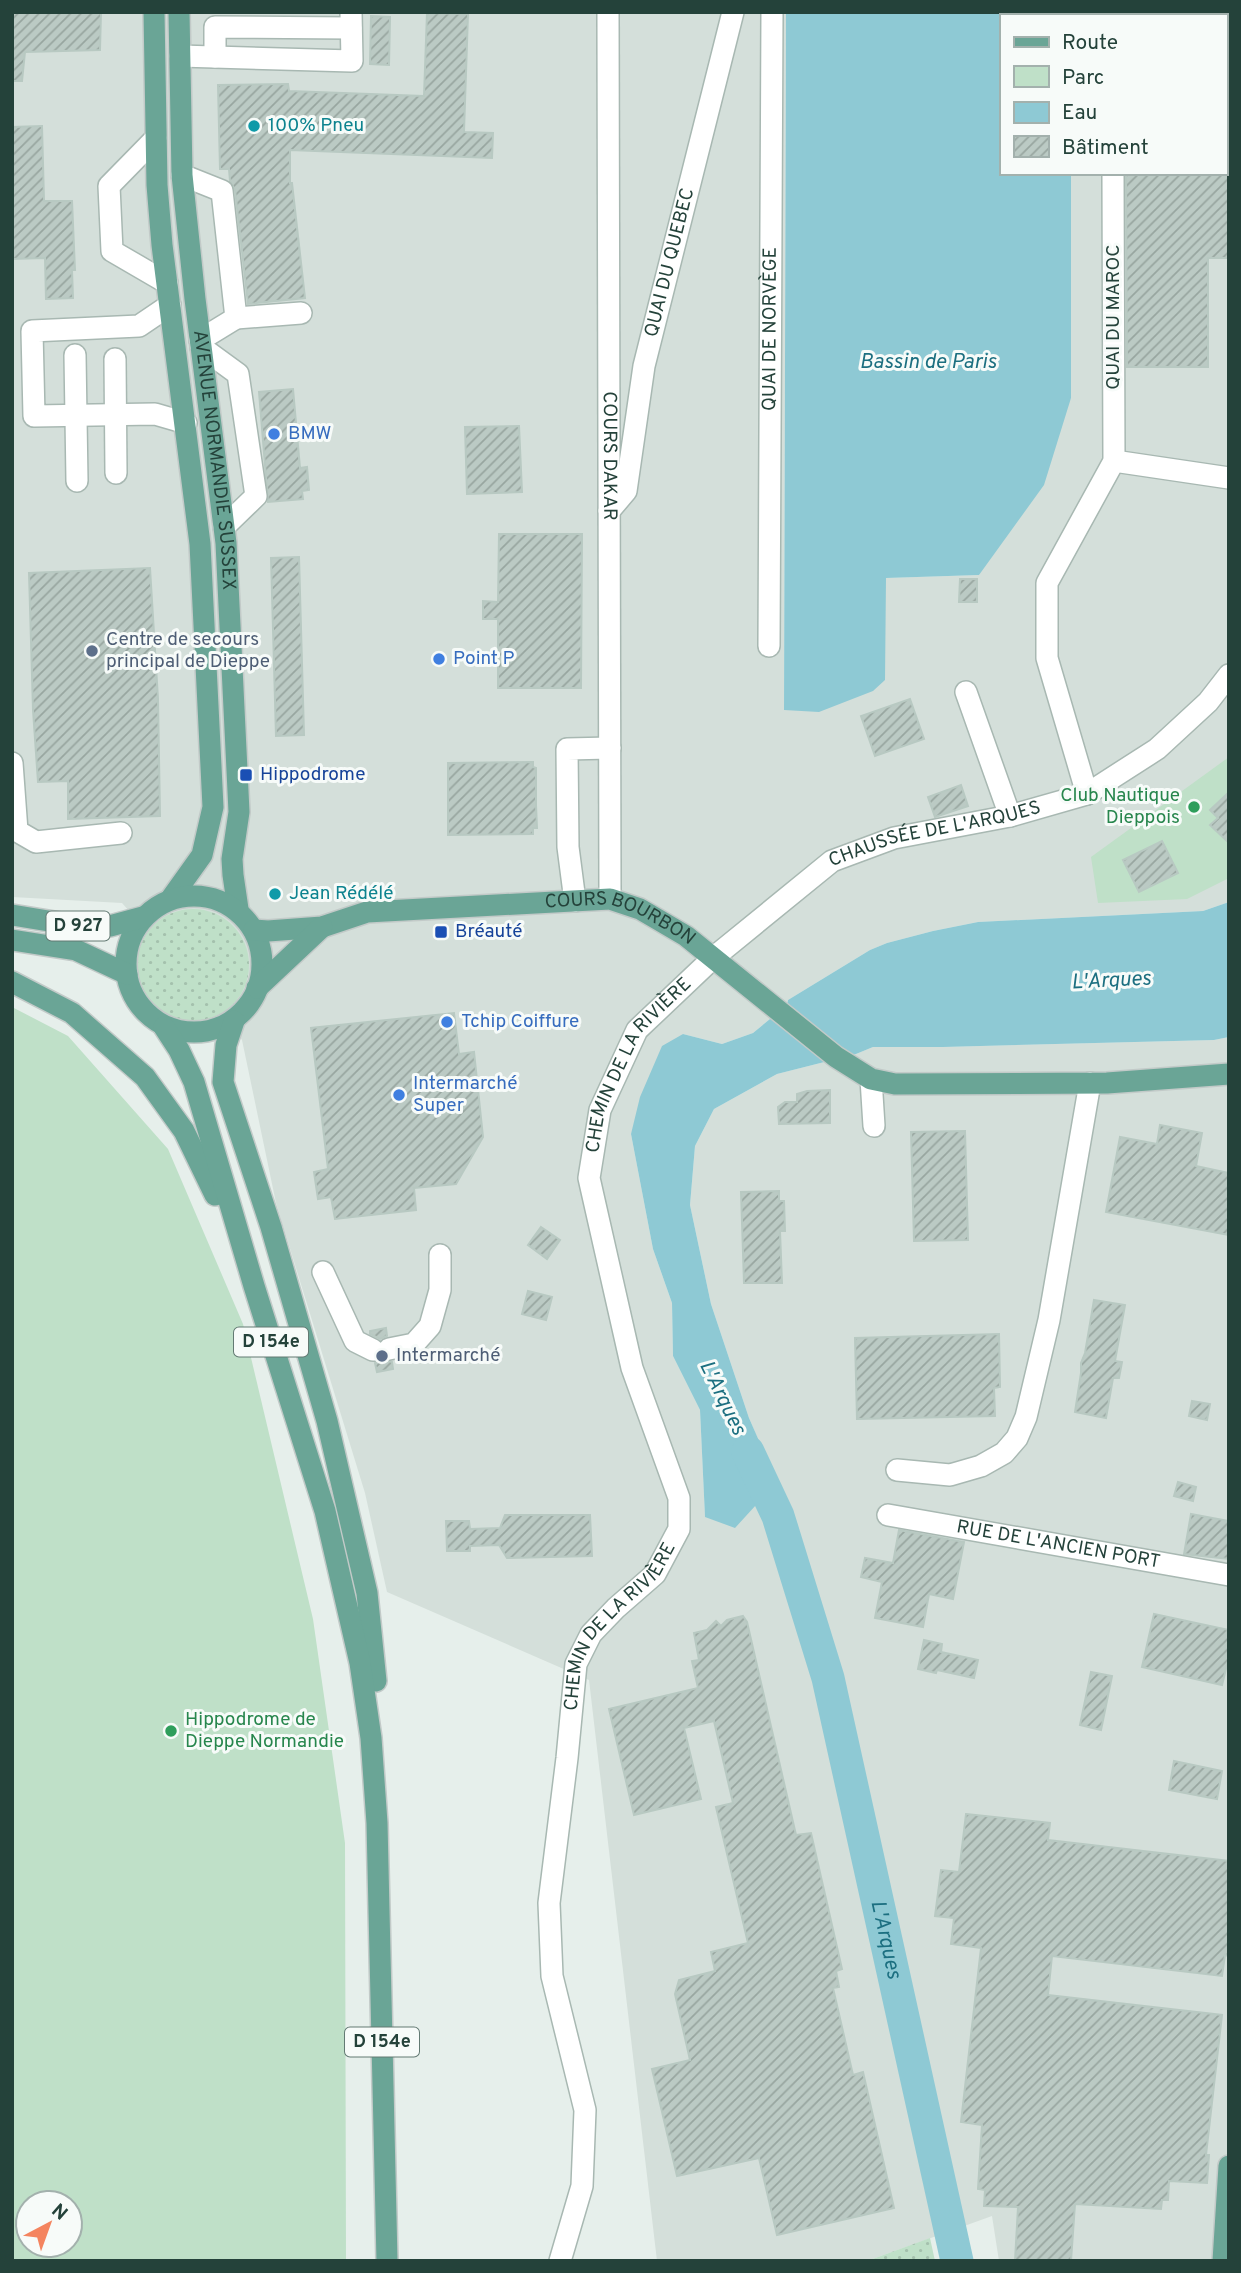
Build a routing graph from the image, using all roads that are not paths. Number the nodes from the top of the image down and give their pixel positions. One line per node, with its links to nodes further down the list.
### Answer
1 (153, 12): 9 (main road, AVENUE NORMANDIE SUSSEX)
2 (179, 12): 7 (main road, AVENUE NORMANDIE SUSSEX)
3 (608, 12): 26 (street, COURS DAKAR)
4 (733, 12): 26 (street, QUAI DU QUEBEC)
5 (772, 12): 28 (street, QUAI DE NORVÈGE)
6 (351, 20): 8 (street); 8 (street)
7 (180, 56): 8 (street); 10 (main road, AVENUE NORMANDIE SUSSEX)
8 (215, 57)
9 (156, 138): 12 (main road, AVENUE NORMANDIE SUSSEX); 12 (street)
10 (182, 175): 15 (street); 16 (main road, AVENUE NORMANDIE SUSSEX)
11 (1113, 175): 22 (street, QUAI DU MAROC)
12 (167, 283): 13 (main road, AVENUE NORMANDIE SUSSEX)
13 (170, 305): 19 (street); 21 (main road, AVENUE NORMANDIE SUSSEX)
14 (301, 313): 15 (street)
15 (236, 318): 16 (street)
16 (201, 344): 27 (main road, AVENUE NORMANDIE SUSSEX); 27 (street)
17 (75, 355): 19 (street)
18 (115, 359): 20 (street)
19 (76, 415): 20 (street); 25 (street)
20 (115, 415): 21 (street); 23 (street)
21 (186, 423): 36 (main road, AVENUE NORMANDIE SUSSEX)
22 (1114, 461): 24 (street); 33 (street, QUAI DU MAROC)
23 (116, 473)
24 (1229, 478)
25 (77, 481)
26 (609, 511): 31 (street, COURS DAKAR)
27 (224, 527): 39 (main road, AVENUE NORMANDIE SUSSEX)
28 (769, 646)
29 (1229, 675): 33 (street, CHAUSSÉE DE L'ARQUES)
30 (966, 692): 34 (street)
31 (610, 748): 37 (street, COURS DAKAR); 38 (street)
32 (12, 763): 35 (street)
33 (1087, 794): 34 (street, CHAUSSÉE DE L'ARQUES)
34 (1010, 817): 45 (street, CHAUSSÉE DE L'ARQUES)
35 (121, 833)
36 (172, 897): 39 (main road); 41 (main road)
37 (610, 899): 38 (main road, COURS BOURBON); 45 (main road, COURS BOURBON)
38 (575, 901): 42 (main road, COURS BOURBON)
39 (238, 909): 43 (main road)
40 (12, 915): 41 (main road, D 927)
41 (143, 917): 46 (main road)
42 (322, 928): 43 (main road, COURS BOURBON); 48 (main road, COURS BOURBON)
43 (254, 930): 48 (main road)
44 (12, 940): 46 (main road, D 927)
45 (713, 958): 52 (main road, COURS BOURBON); 64 (street, CHEMIN DE LA RIVIÈRE)
46 (127, 974): 50 (main road)
47 (12, 982): 57 (main road)
48 (256, 989): 49 (main road)
49 (233, 1021): 50 (main road); 61 (main road, D 154e)
50 (164, 1027): 57 (main road, D 154e)
51 (1229, 1074): 53 (main road, COURS BOURBON)
52 (871, 1079): 53 (main road, COURS BOURBON); 54 (street)
53 (1090, 1083): 58 (street)
54 (874, 1126)
55 (440, 1255): 56 (street)
56 (323, 1272)
57 (254, 1286): 61 (main road, D 154e)
58 (897, 1470)
59 (888, 1515): 60 (street, RUE DE L'ANCIEN PORT)
60 (1229, 1575)
61 (377, 1823): 63 (main road, D 154e)
62 (1229, 2166): 65 (main road)
63 (387, 2261)
64 (560, 2261)
65 (1223, 2261)

